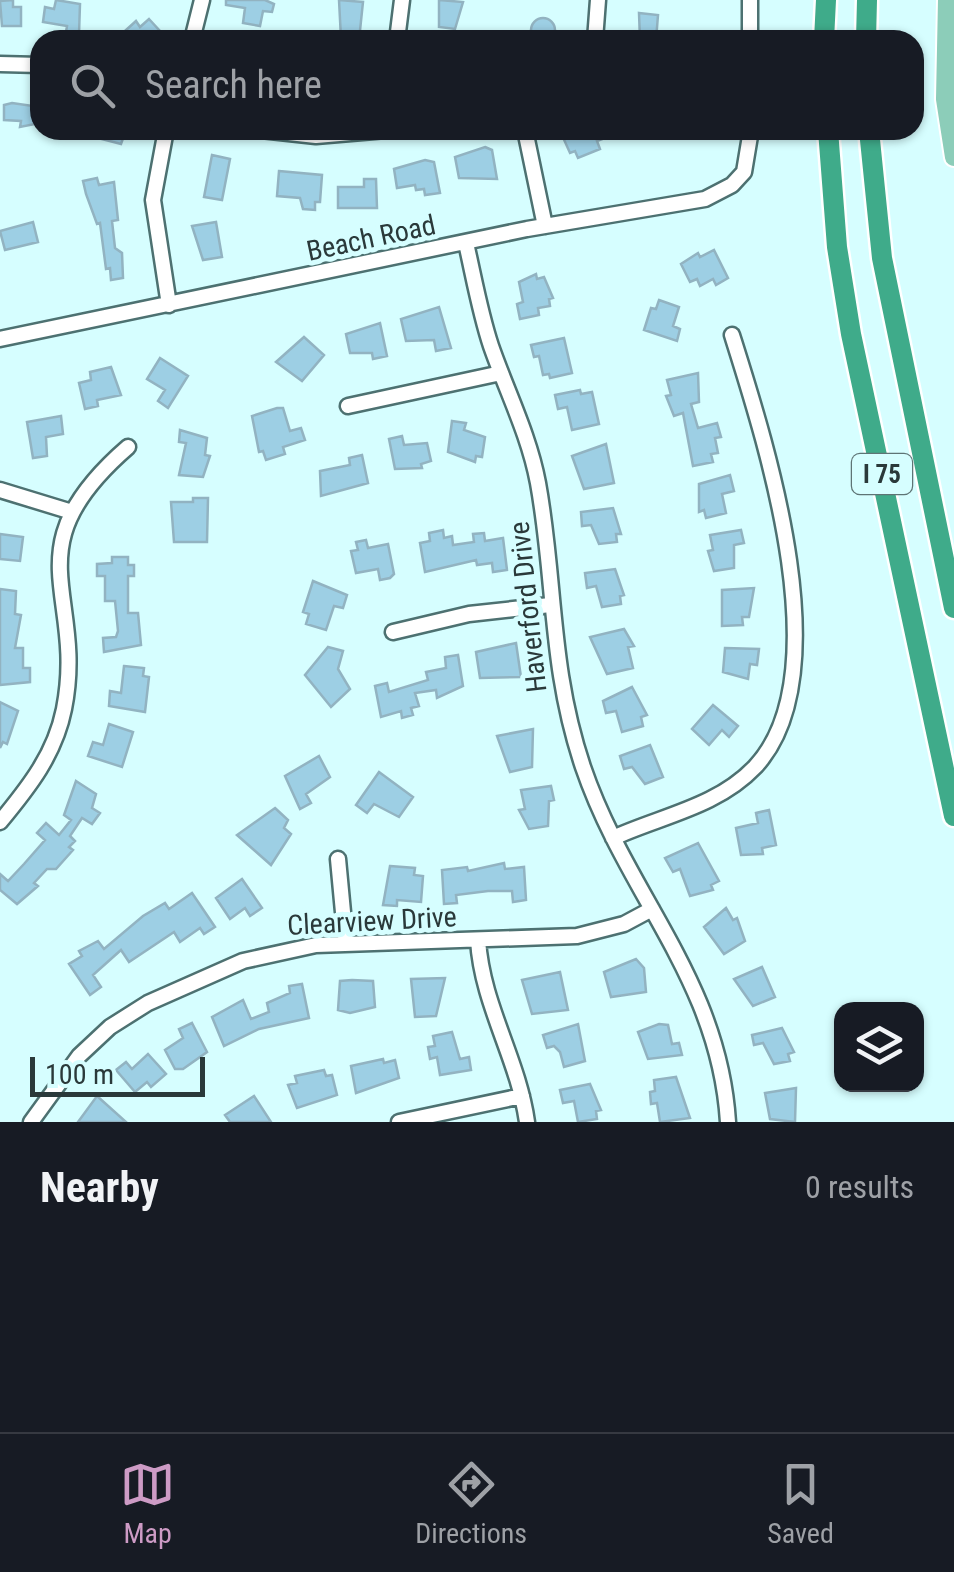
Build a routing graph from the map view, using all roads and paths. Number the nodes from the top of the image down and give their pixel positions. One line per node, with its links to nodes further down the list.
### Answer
1 (202, 0): 8 (street)
2 (402, 0): 9 (street)
3 (598, 0): 10 (street)
4 (750, 0): 11 (street)
5 (826, 0): 12 (highway)
6 (867, 0): 13 (highway)
7 (947, 0): 21 (main road)
8 (194, 30)
9 (398, 30)
10 (595, 30)
11 (750, 30)
12 (824, 30)
13 (866, 30)
14 (0, 64): 15 (street)
15 (30, 66)
16 (164, 140): 24 (street)
17 (527, 140): 22 (street)
18 (749, 140): 22 (street, Beach Road)
19 (829, 140): 35 (highway, I 75)
20 (870, 140): 33 (highway, I 75)
21 (953, 149)
22 (544, 226): 23 (street, Beach Road)
23 (466, 243): 24 (street, Beach Road); 27 (street, Haverford Drive)
24 (169, 305): 26 (street, Beach Road)
25 (732, 335): 37 (street)
26 (0, 339)
27 (502, 373): 28 (street); 32 (street, Haverford Drive)
28 (348, 406)
29 (128, 447): 31 (street)
30 (0, 490): 31 (street)
31 (72, 512): 36 (street)
32 (550, 605): 34 (street); 37 (street, Haverford Drive)
33 (954, 608)
34 (393, 632)
35 (954, 816)
36 (0, 822)
37 (613, 838): 39 (street, Haverford Drive)
38 (338, 859): 41 (street)
39 (652, 909): 40 (street, Clearview Drive); 46 (street, Haverford Drive)
40 (478, 940): 41 (street, Clearview Drive); 42 (street)
41 (346, 944): 43 (street, Clearview Drive)
42 (522, 1096): 44 (street); 45 (street)
43 (31, 1122)
44 (398, 1122)
45 (527, 1122)
46 (728, 1122)

